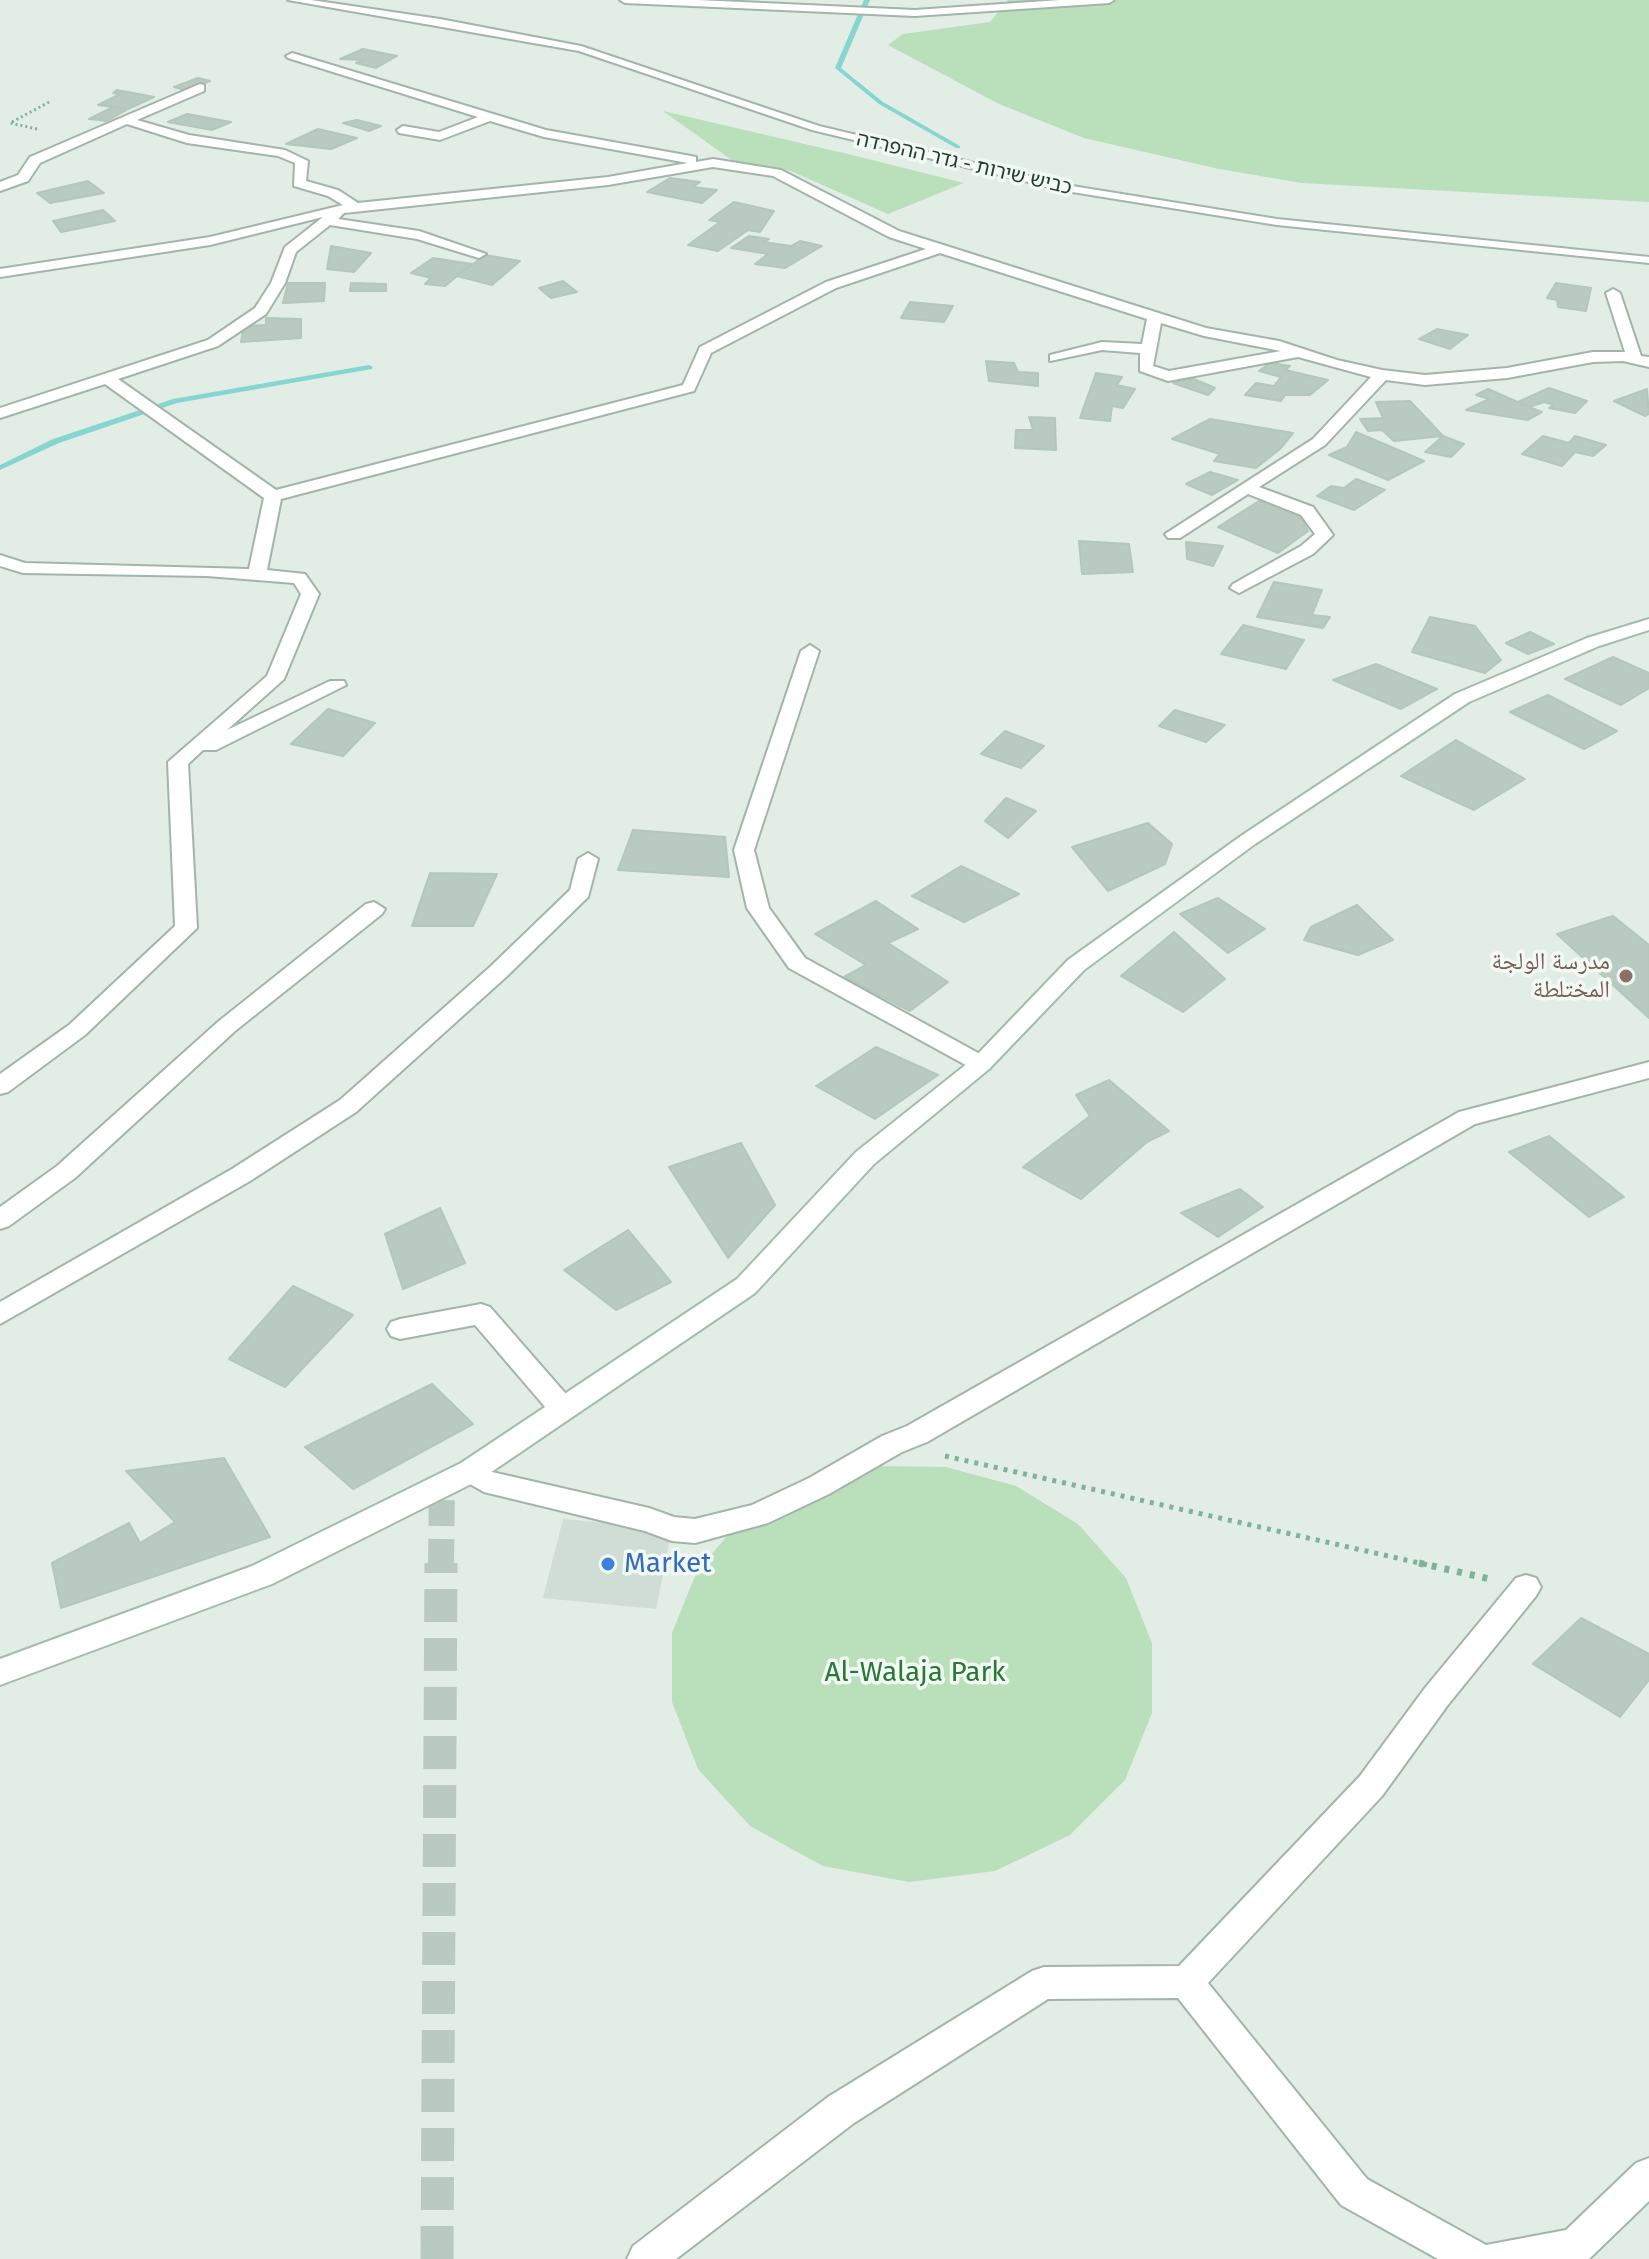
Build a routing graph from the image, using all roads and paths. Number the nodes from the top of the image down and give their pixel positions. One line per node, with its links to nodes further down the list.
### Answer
1 (293, 0): 18 (lane, כביש שירות - גדר ההפרדה)
2 (625, 0): 5 (street)
3 (820, 0): 5 (street)
4 (1109, 0): 5 (street)
5 (915, 13)
6 (292, 56): 8 (street)
7 (200, 88): 9 (street)
8 (491, 116): 10 (street); 11 (street)
9 (125, 120): 12 (street); 13 (street)
10 (403, 130)
11 (713, 163): 13 (street); 16 (street)
12 (0, 187)
13 (357, 208): 14 (street)
14 (341, 209): 15 (street); 19 (street)
15 (328, 221): 17 (street); 27 (street)
16 (940, 249): 21 (street); 30 (street)
17 (479, 254)
18 (1649, 260)
19 (0, 273)
20 (1613, 293): 25 (street)
21 (1155, 317): 22 (street); 23 (street)
22 (1149, 349): 23 (street); 24 (street)
23 (1300, 352): 26 (street)
24 (1055, 358)
25 (1642, 360): 26 (street)
26 (1382, 375): 29 (street)
27 (107, 378): 28 (street); 30 (street)
28 (0, 413)
29 (1247, 488): 31 (street); 34 (street)
30 (273, 496): 33 (street)
31 (1174, 534)
32 (0, 560): 33 (street)
33 (257, 575): 38 (street)
34 (1239, 588)
35 (1649, 624): 41 (street)
36 (810, 651): 41 (street)
37 (337, 685): 38 (street)
38 (178, 762): 43 (street)
39 (588, 859): 45 (street)
40 (374, 909): 44 (street)
41 (981, 1064): 47 (street)
42 (1649, 1070): 48 (street)
43 (0, 1086)
44 (0, 1220)
45 (0, 1314)
46 (400, 1329): 47 (street)
47 (562, 1408): 49 (street)
48 (892, 1444): 49 (street); 50 (path)
49 (471, 1471): 51 (street)
50 (1526, 1587): 52 (street)
51 (0, 1672)
52 (1186, 1982): 54 (street); 55 (street)
53 (1649, 2176): 56 (street)
54 (646, 2259)
55 (1475, 2259)
56 (1496, 2259)

